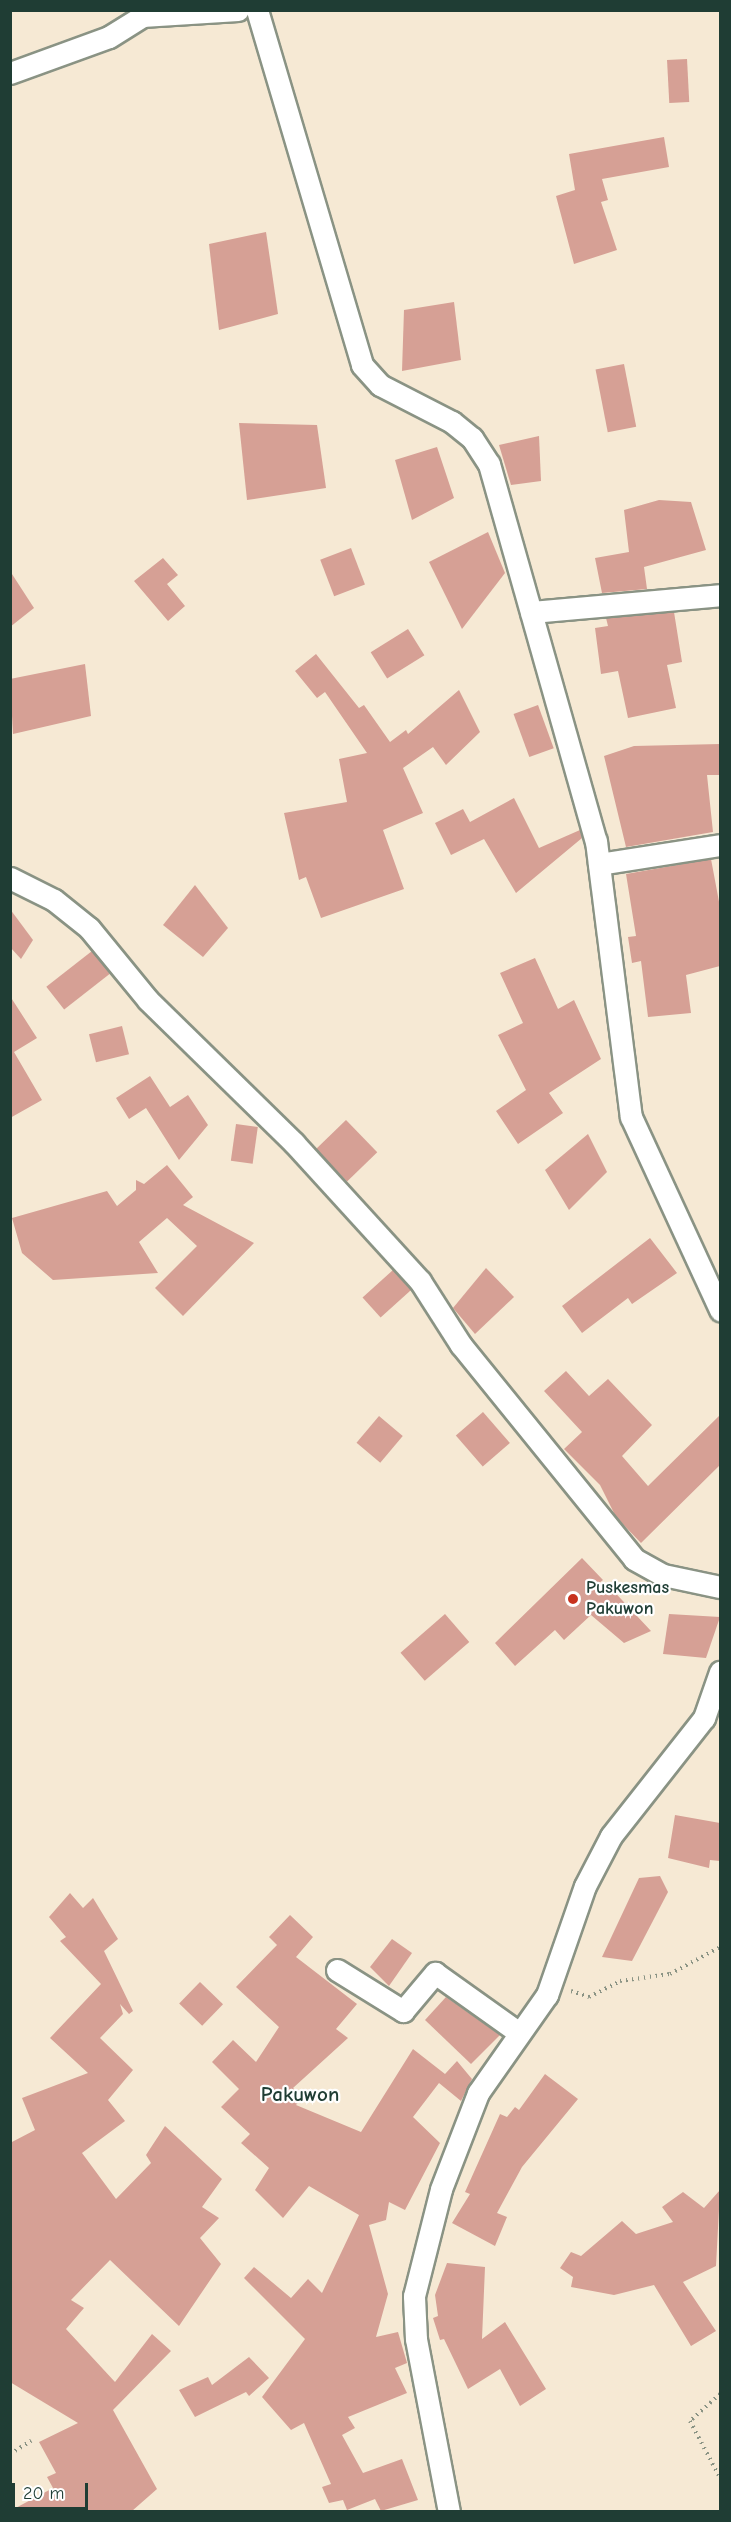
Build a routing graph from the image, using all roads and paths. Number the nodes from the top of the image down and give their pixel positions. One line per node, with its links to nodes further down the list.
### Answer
1 (238, 10): 3 (street)
2 (257, 10): 5 (street)
3 (10, 73)
4 (720, 595): 5 (street)
5 (531, 612): 7 (street)
6 (720, 845): 7 (street)
7 (599, 864): 9 (street)
8 (10, 878): 10 (street)
9 (720, 1310)
10 (720, 1587)
11 (720, 1672): 14 (street)
12 (720, 1947): 14 (path)
13 (337, 1970): 15 (street)
14 (550, 1987): 15 (street)
15 (519, 2033): 20 (street)
16 (720, 2394): 19 (path)
17 (32, 2440): 18 (path)
18 (10, 2454)
19 (720, 2478)
20 (449, 2511)

